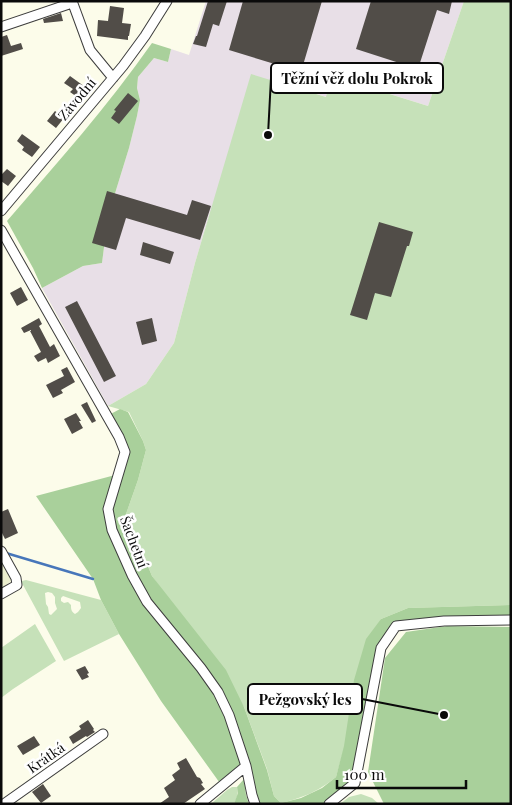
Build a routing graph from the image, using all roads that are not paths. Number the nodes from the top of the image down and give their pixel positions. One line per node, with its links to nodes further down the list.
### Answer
1 (167, 1): 4 (street, Závodní)
2 (72, 2): 3 (street); 4 (street)
3 (1, 27)
4 (112, 78): 5 (street, Závodní)
5 (1, 211)
6 (1, 230): 11 (street, Šachetní)
7 (2, 552): 8 (street)
8 (1, 594)
9 (511, 620): 15 (street)
10 (103, 734): 12 (street, Krátká)
11 (246, 766): 13 (street); 14 (street, Šachetní)
12 (4, 804)
13 (200, 804)
14 (255, 804)
15 (329, 804)

